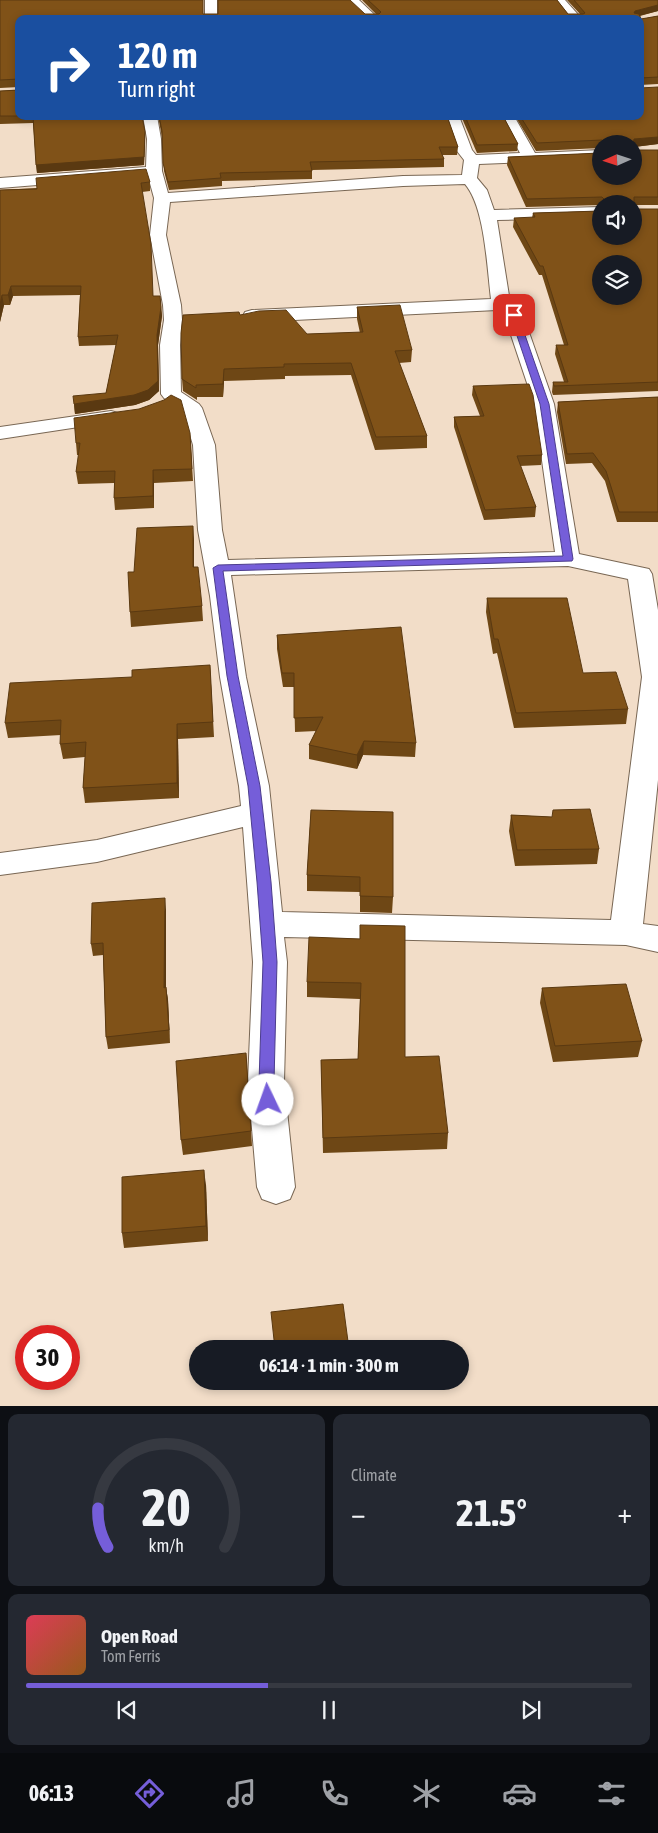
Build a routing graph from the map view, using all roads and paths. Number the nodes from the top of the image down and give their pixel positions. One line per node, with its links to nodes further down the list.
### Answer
1 (211, 0): 4 (street)
2 (352, 0): 5 (street)
3 (559, 0): 6 (street)
4 (211, 15)
5 (369, 15)
6 (572, 15)
7 (151, 120): 13 (street)
8 (454, 120): 12 (street)
9 (509, 120): 11 (street)
10 (592, 155): 11 (street)
11 (530, 158): 12 (street)
12 (470, 170): 15 (street); 17 (street)
13 (154, 171): 14 (street); 15 (street)
14 (0, 183)
15 (162, 198): 21 (street)
16 (592, 212): 17 (street)
17 (488, 215): 18 (street)
18 (501, 304): 19 (street); 24 (street)
19 (233, 317)
20 (193, 319): 21 (street)
21 (173, 320): 25 (street)
22 (130, 415): 23 (street)
23 (0, 433)
24 (568, 559): 25 (street); 26 (street)
25 (218, 568): 28 (street)
26 (649, 574): 27 (street)
27 (654, 724): 31 (street)
28 (257, 813): 29 (street); 30 (street)
29 (0, 864)
30 (267, 924): 31 (street); 33 (street)
31 (626, 932): 32 (street)
32 (658, 938)
33 (276, 1187)

